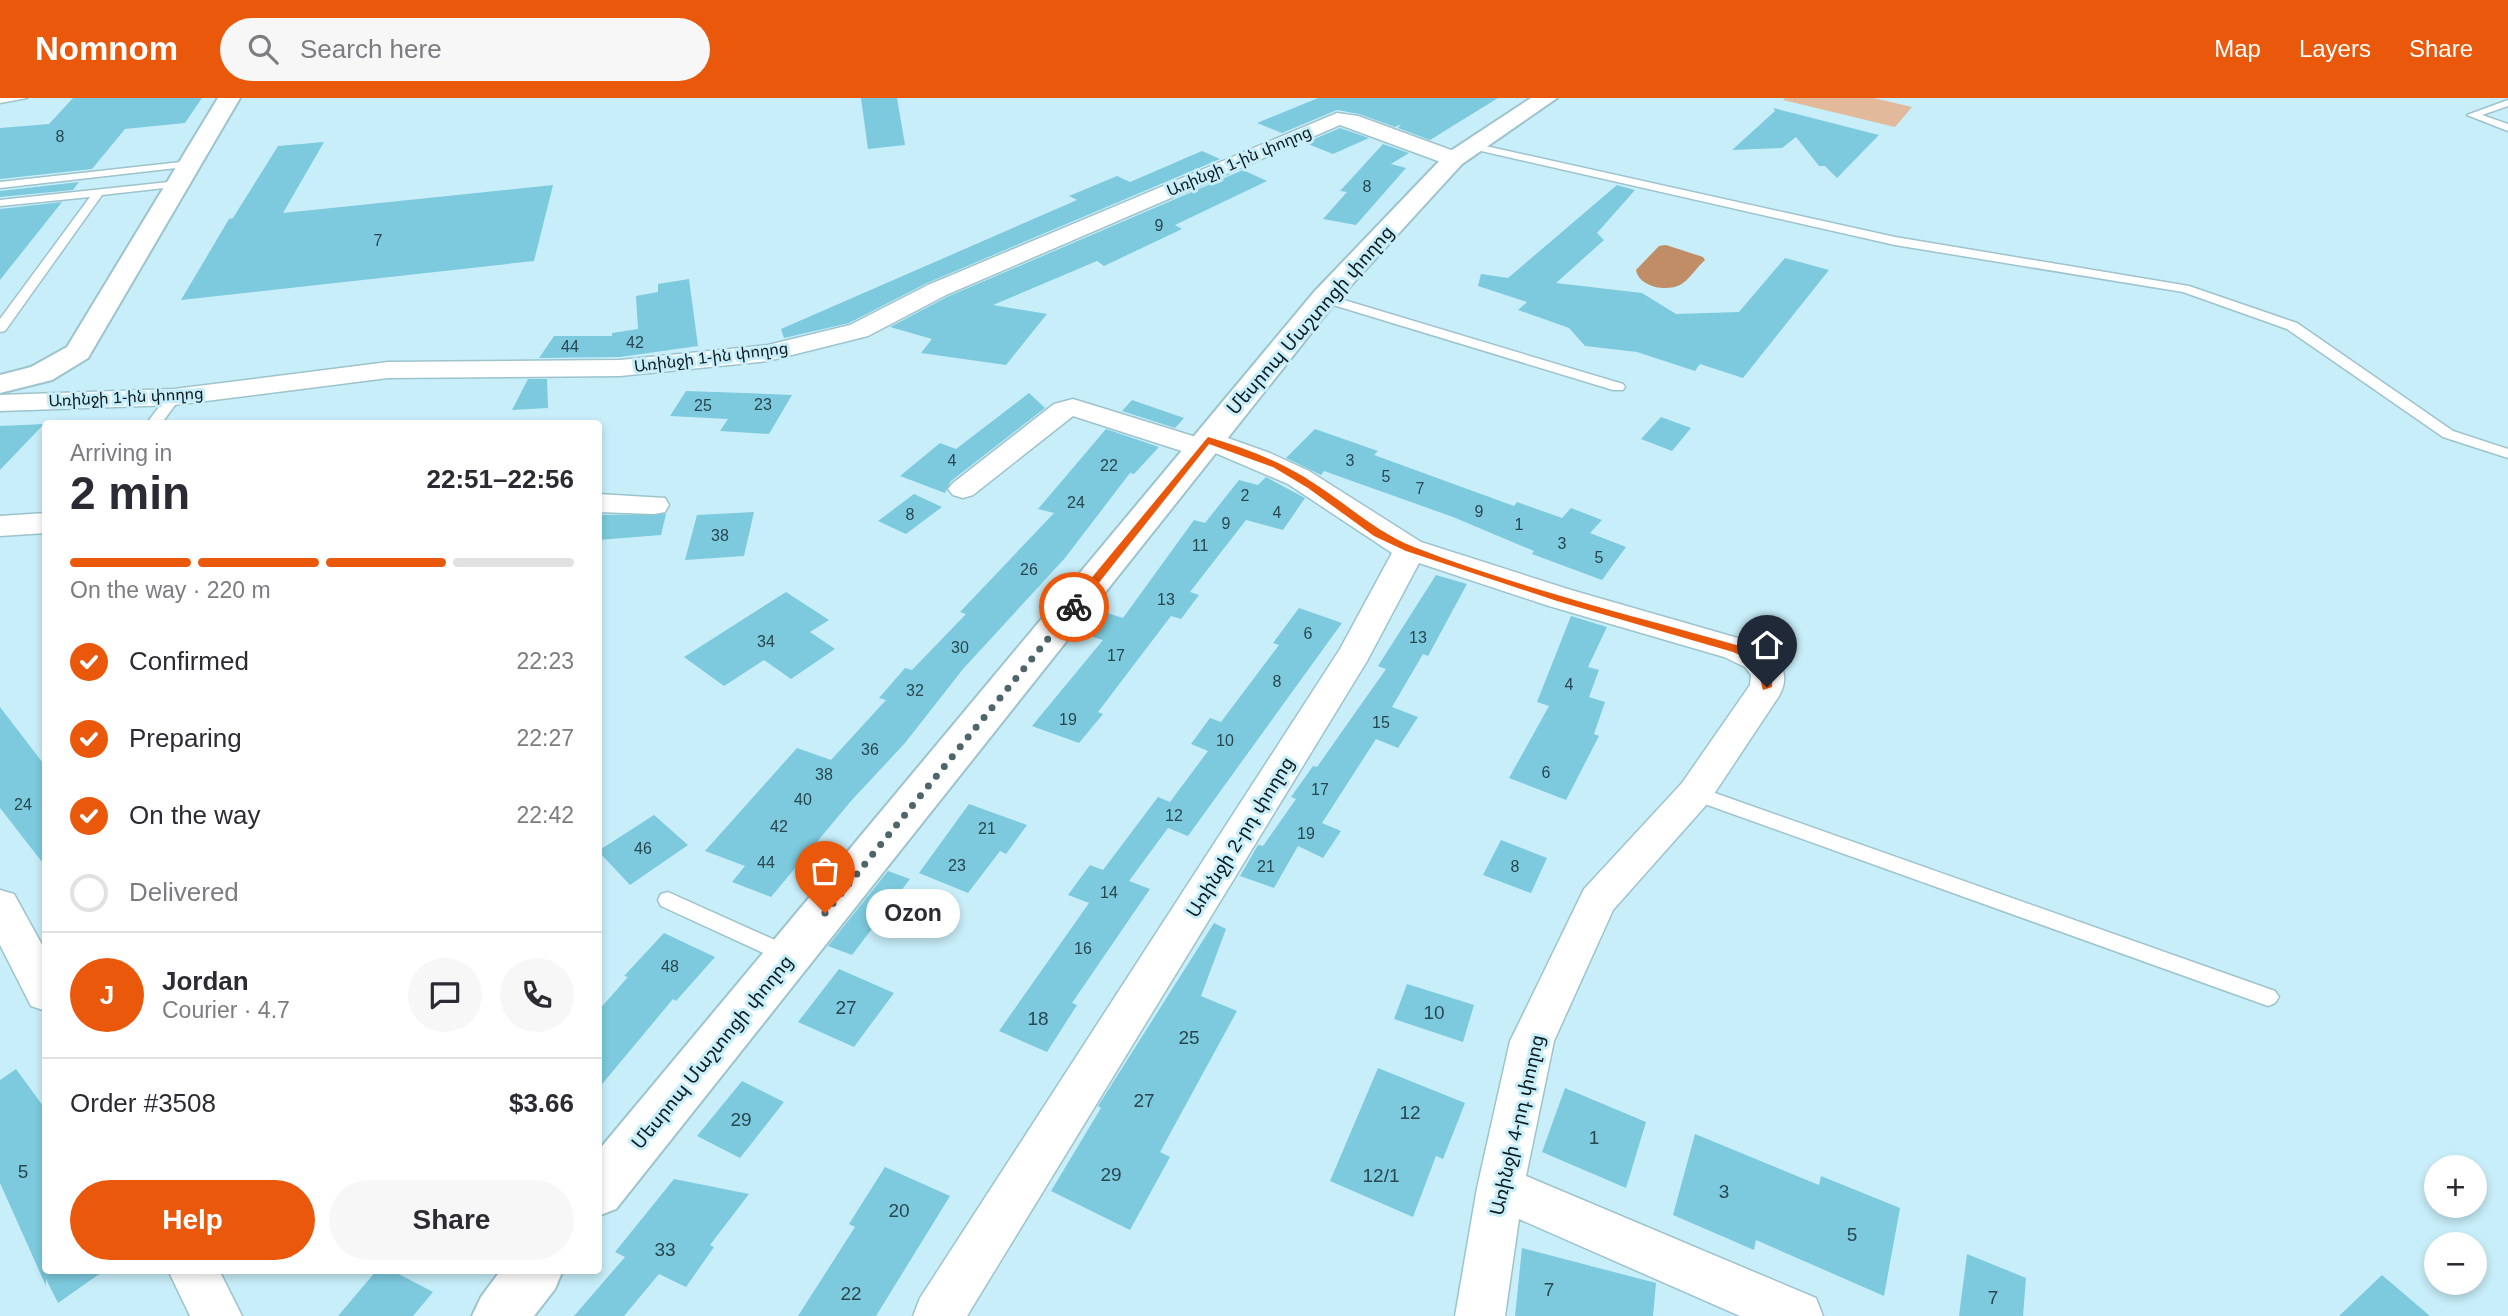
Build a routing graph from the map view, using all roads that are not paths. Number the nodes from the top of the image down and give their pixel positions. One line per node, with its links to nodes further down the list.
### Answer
1 (22, 98): 4 (lane)
2 (229, 98): 8 (street)
3 (1546, 98): 7 (street, Մեսրոպ Մաշտոցի փողոց)
4 (0, 100)
5 (2508, 103): 6 (lane)
6 (2508, 128)
7 (1463, 152): 12 (street, Մեսրոպ Մաշտոցի փողոց); 16 (street, Առինջի 1-ին փողոց); 20 (lane)
8 (184, 174): 9 (lane); 10 (lane); 14 (street)
9 (0, 185)
10 (99, 192): 11 (lane); 13 (lane)
11 (0, 203)
12 (1324, 298): 15 (lane); 19 (street, Մեսրոպ Մաշտոցի փողոց)
13 (0, 328)
14 (0, 384)
15 (1618, 387)
16 (174, 397): 17 (street, Առինջի 1-ին փողոց); 18 (lane)
17 (0, 403)
18 (156, 420)
19 (1204, 444): 21 (street); 26 (street); 30 (street, Մեսրոպ Մաշտոցի փողոց)
20 (2508, 454)
21 (963, 489)
22 (602, 503): 23 (street)
23 (654, 505)
24 (42, 523): 25 (street)
25 (0, 526)
26 (1410, 549): 27 (street, Առինջի 4-րդ փողոց); 39 (street, Առինջի 2-րդ փողոց)
27 (1695, 793): 32 (lane); 34 (street, Առինջի 4-րդ փողոց)
28 (668, 900): 30 (lane)
29 (0, 906): 31 (street)
30 (790, 956): 33 (street, Մեսրոպ Մաշտոցի փողոց)
31 (42, 985)
32 (2268, 997)
33 (602, 1186)
34 (1500, 1188): 40 (street, Առինջի 4-րդ փողոց); 41 (street)
35 (194, 1274): 37 (street)
36 (533, 1274): 38 (street)
37 (216, 1316)
38 (500, 1316)
39 (938, 1316)
40 (1480, 1316)
41 (1798, 1316)

